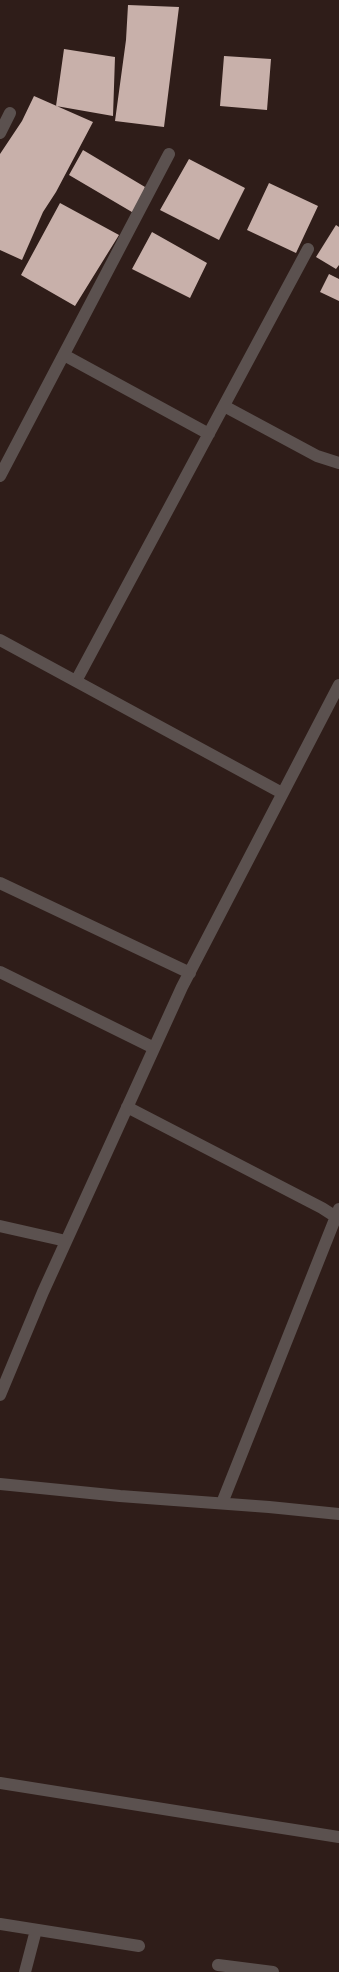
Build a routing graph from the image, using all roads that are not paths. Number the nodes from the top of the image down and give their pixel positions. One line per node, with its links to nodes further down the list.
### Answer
1 (10, 112): 2 (street)
2 (0, 133)
3 (169, 154): 5 (street)
4 (308, 249): 6 (street)
5 (64, 355): 7 (street); 9 (street)
6 (224, 406): 7 (street); 8 (street)
7 (209, 434): 11 (street)
8 (339, 463)
9 (0, 476)
10 (0, 640): 11 (street)
11 (76, 681): 13 (street)
12 (339, 685): 13 (street)
13 (282, 793): 16 (street)
14 (0, 883): 16 (street)
15 (0, 972): 17 (street)
16 (190, 973): 17 (street)
17 (154, 1048): 18 (street)
18 (127, 1107): 19 (street); 21 (street)
19 (338, 1215): 24 (street)
20 (0, 1226): 21 (street)
21 (66, 1241): 22 (street)
22 (0, 1395)
23 (0, 1484): 24 (street)
24 (222, 1503): 25 (street)
25 (339, 1514)
26 (0, 1783): 27 (street)
27 (339, 1837)
28 (0, 1924): 29 (street)
29 (36, 1930): 30 (street); 32 (street)
30 (139, 1946)
31 (218, 1965): 33 (street)
32 (24, 1972)
33 (273, 1972)

